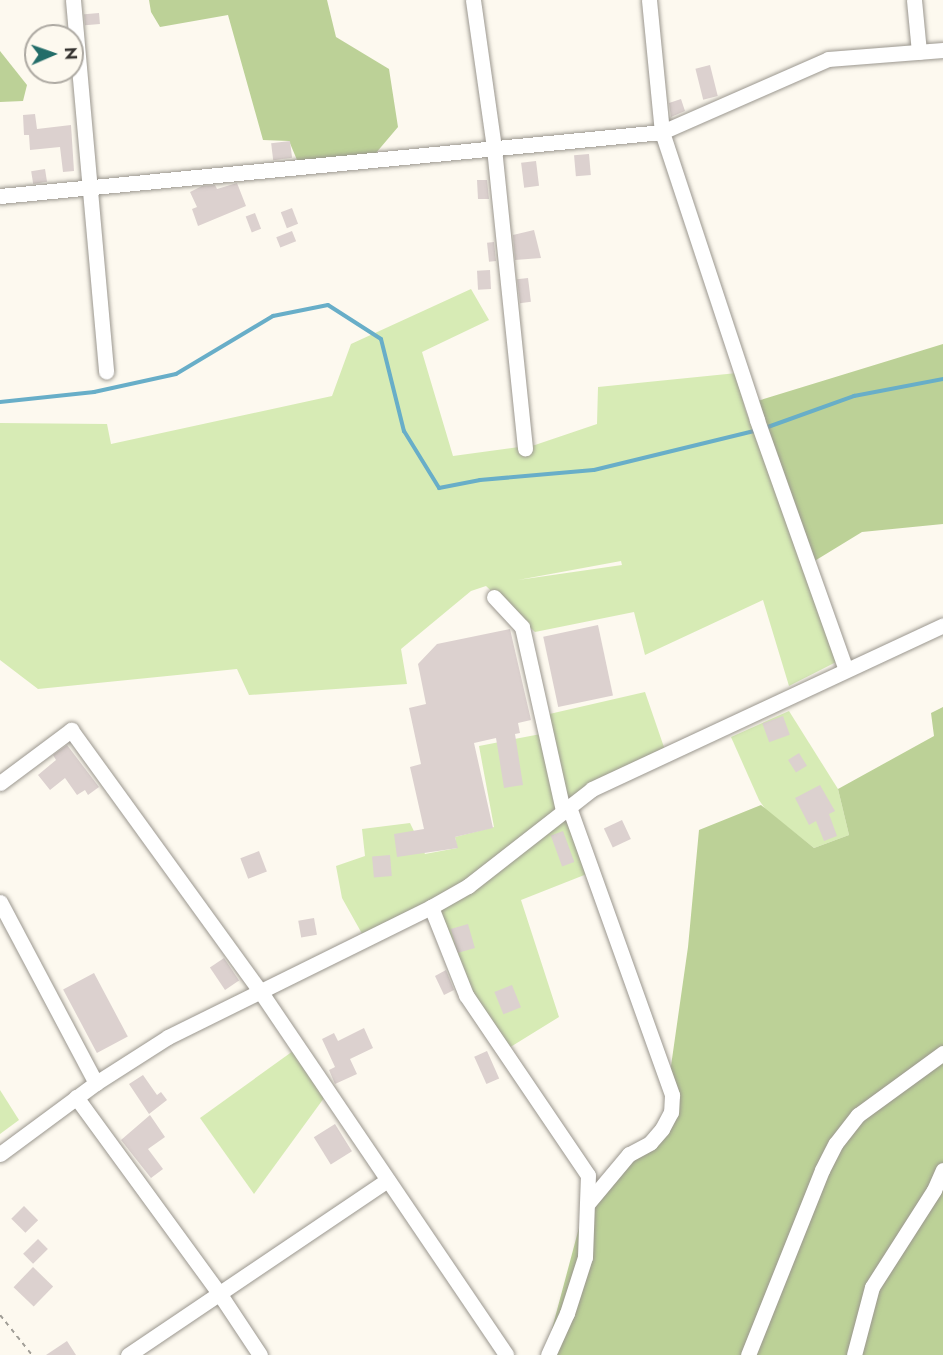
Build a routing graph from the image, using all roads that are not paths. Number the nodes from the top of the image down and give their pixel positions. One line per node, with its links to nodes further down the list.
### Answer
1 (73, 0): 9 (street)
2 (473, 0): 8 (street)
3 (649, 0): 7 (street)
4 (914, 0): 6 (street)
5 (943, 50): 6 (street)
6 (919, 52): 7 (street)
7 (662, 132): 8 (street); 15 (street)
8 (494, 148): 9 (street); 12 (street)
9 (91, 186): 10 (street); 11 (street)
10 (0, 196)
11 (106, 372)
12 (525, 448)
13 (494, 597): 17 (street)
14 (943, 625): 15 (street)
15 (846, 670): 17 (street)
16 (0, 783): 20 (street)
17 (566, 809): 19 (street); 27 (street)
18 (0, 902): 22 (street)
19 (431, 907): 20 (street); 27 (street)
20 (260, 991): 22 (street); 26 (street)
21 (943, 1053): 33 (street)
22 (96, 1083): 23 (street)
23 (76, 1098): 24 (street); 28 (street)
24 (0, 1154)
25 (943, 1170): 34 (street)
26 (387, 1180): 28 (street); 31 (street)
27 (588, 1203): 32 (street)
28 (219, 1293): 29 (street); 30 (street)
29 (128, 1355)
30 (260, 1355)
31 (506, 1355)
32 (548, 1355)
33 (748, 1355)
34 (854, 1355)

